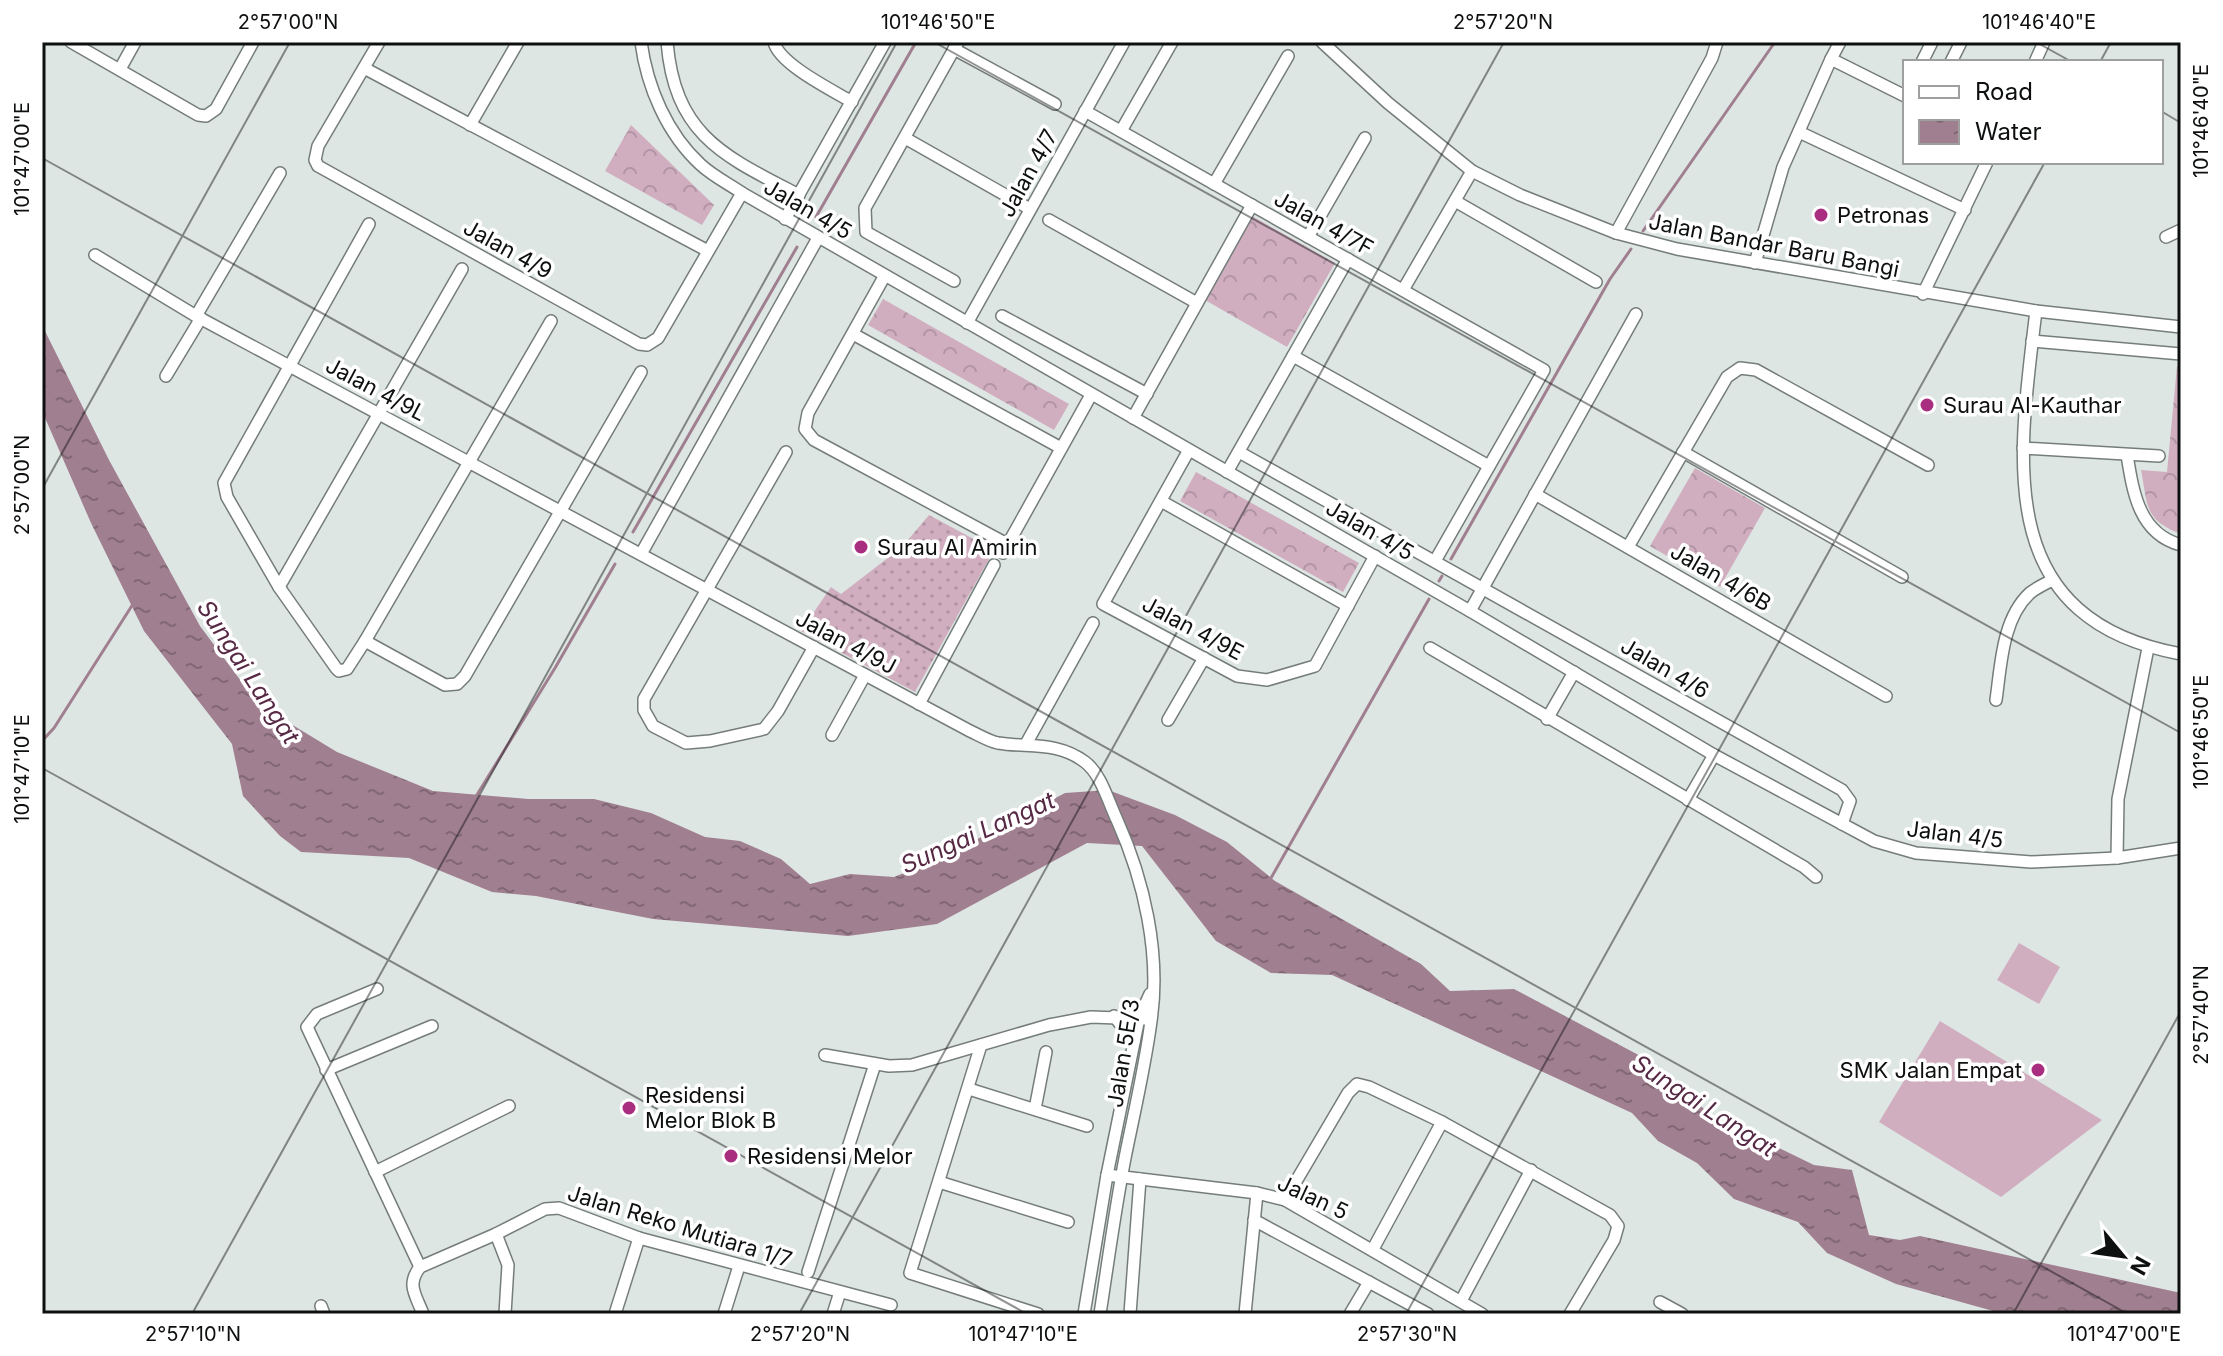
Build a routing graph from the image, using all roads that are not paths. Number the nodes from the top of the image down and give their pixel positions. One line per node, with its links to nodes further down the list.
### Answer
1 (71, 42): 23 (street)
2 (135, 42): 23 (street)
3 (253, 42): 23 (street)
4 (379, 42): 22 (street, Jalan 4/9)
5 (518, 42): 28 (street)
6 (641, 42): 37 (street, Jalan 4/5)
7 (667, 42): 38 (street)
8 (774, 42): 25 (street)
9 (885, 42): 25 (street)
10 (1124, 42): 27 (street, Jalan 4/7)
11 (1172, 42): 29 (street)
12 (1322, 42): 34 (street, Jalan Bandar Baru Bangi)
13 (1717, 42): 47 (street)
14 (1840, 42): 19 (street)
15 (1932, 42): 20 (street)
16 (1961, 42): 21 (street)
17 (956, 45): 26 (street); 31 (street)
18 (1288, 56): 36 (street)
19 (1831, 59): 24 (street); 30 (street)
20 (1923, 60)
21 (1952, 60)
22 (364, 68): 28 (street); 51 (street, Jalan 4/9)
23 (120, 69)
24 (1903, 95)
25 (852, 102): 38 (street)
26 (1055, 104)
27 (1085, 111): 29 (street, Jalan 4/7F); 41 (street, Jalan 4/7)
28 (470, 125): 51 (street)
29 (1121, 131): 36 (street, Jalan 4/7F)
30 (1799, 132): 42 (street); 54 (street)
31 (905, 138): 41 (street); 57 (street)
32 (1365, 138): 48 (street)
33 (1986, 164): 42 (street)
34 (1472, 171): 39 (street); 47 (street, Jalan Bandar Baru Bangi)
35 (280, 173): 65 (street)
36 (1214, 184): 40 (street, Jalan 4/7F)
37 (742, 193): 43 (street, Jalan 4/5); 51 (street, Jalan 4/9)
38 (799, 195): 43 (street)
39 (1455, 201): 58 (street); 59 (street)
40 (1252, 205): 48 (street, Jalan 4/7F); 61 (street)
41 (1030, 209): 67 (street, Jalan 4/7)
42 (1965, 210): 60 (street)
43 (785, 219): 50 (street, Jalan 4/5)
44 (1049, 220): 61 (street)
45 (369, 224): 73 (street)
46 (2181, 230): 49 (street)
47 (1616, 233): 54 (street, Jalan Bandar Baru Bangi)
48 (1308, 237): 53 (street, Jalan 4/7F)
49 (2166, 237)
50 (818, 238): 56 (street, Jalan 4/5); 98 (street)
51 (708, 251)
52 (95, 255): 65 (street, Jalan 4/9L)
53 (1348, 259): 59 (street, Jalan 4/7F); 72 (street)
54 (1755, 263): 60 (street, Jalan Bandar Baru Bangi)
55 (462, 269): 78 (street)
56 (884, 277): 67 (street, Jalan 4/5); 69 (street)
57 (954, 281)
58 (1596, 282)
59 (1403, 290): 90 (street, Jalan 4/7F)
60 (1923, 294): 62 (street, Jalan Bandar Baru Bangi)
61 (1197, 303): 76 (street)
62 (2036, 311): 68 (street, Jalan Bandar Baru Bangi); 70 (street)
63 (1636, 314): 92 (street)
64 (1002, 316): 76 (street)
65 (198, 317): 73 (street, Jalan 4/9L); 75 (street)
66 (551, 321): 88 (street)
67 (967, 323): 77 (street, Jalan 4/5)
68 (2181, 327)
69 (853, 334): 80 (street); 80 (street)
70 (2032, 341): 71 (street); 81 (street)
71 (2181, 354)
72 (1293, 356): 84 (street); 90 (street)
73 (289, 366): 78 (street, Jalan 4/9L); 103 (street)
74 (641, 372): 94 (street)
75 (166, 376)
76 (1147, 394): 79 (street)
77 (1091, 395): 79 (street, Jalan 4/5); 80 (street)
78 (379, 414): 88 (street, Jalan 4/9L); 103 (street)
79 (1133, 418): 82 (street, Jalan 4/5)
80 (1061, 448)
81 (2023, 448): 86 (street); 102 (street)
82 (1189, 450): 91 (street, Jalan 4/5); 93 (street, Jalan 4/9E)
83 (786, 452): 105 (street)
84 (1239, 452): 91 (street); 99 (street, Jalan 4/6)
85 (1683, 452): 89 (street); 96 (street); 101 (street)
86 (2127, 455): 87 (street); 95 (street)
87 (2159, 456)
88 (469, 462): 94 (street, Jalan 4/9L); 109 (street)
89 (1928, 465)
90 (1489, 466): 99 (street)
91 (1227, 472): 97 (street, Jalan 4/5)
92 (1535, 494): 96 (street, Jalan 4/6B); 104 (street)
93 (1161, 501): 106 (street); 114 (street, Jalan 4/9E)
94 (561, 511): 98 (street, Jalan 4/9L); 109 (street)
95 (2181, 545)
96 (1628, 547): 117 (street, Jalan 4/6B)
97 (1375, 556): 106 (street, Jalan 4/9E); 107 (street, Jalan 4/5)
98 (646, 557): 105 (street, Jalan 4/9J)
99 (1435, 561): 104 (street, Jalan 4/6)
100 (994, 565): 119 (street)
101 (1902, 577)
102 (2052, 580): 112 (street); 118 (street)
103 (279, 587): 109 (street)
104 (1482, 588): 107 (street); 126 (street, Jalan 4/6)
105 (708, 590): 110 (street, Jalan 4/9J); 110 (street)
106 (1348, 606): 114 (street, Jalan 4/9E)
107 (1470, 611): 115 (street, Jalan 4/5)
108 (1093, 623): 123 (street)
109 (365, 641)
110 (814, 647): 116 (street, Jalan 4/9J)
111 (1430, 648): 120 (street)
112 (2148, 648): 113 (street); 128 (street)
113 (2181, 654)
114 (1204, 658): 121 (street)
115 (1574, 672): 120 (street); 124 (street, Jalan 4/5)
116 (865, 675): 119 (street, Jalan 4/9J); 122 (street)
117 (1886, 696)
118 (1996, 700)
119 (919, 704): 123 (street, Jalan 4/9J)
120 (1547, 719): 125 (street)
121 (1168, 720)
122 (832, 735)
123 (1026, 744): 130 (street, Jalan 4/9J)
124 (1714, 755): 125 (street); 126 (street, Jalan 4/5)
125 (1688, 800): 129 (street)
126 (1842, 824): 128 (street, Jalan 4/5)
127 (2181, 848): 128 (street, Jalan 4/5)
128 (2117, 858)
129 (1816, 877)
130 (1153, 987): 132 (street, Jalan 5E/3); 135 (street, Jalan 5E/3)
131 (377, 989): 142 (street)
132 (1146, 1003): 133 (street); 134 (street, Jalan 5E/3)
133 (1119, 1016): 134 (street); 137 (street); 138 (street)
134 (1139, 1018): 135 (street); 137 (street, Jalan 5E/3)
135 (1152, 1019): 151 (street, Jalan 5E/3)
136 (432, 1026): 142 (street)
137 (1134, 1042): 150 (street, Jalan 5E/3)
138 (981, 1045): 141 (street); 143 (street)
139 (1046, 1052): 145 (street)
140 (825, 1055): 141 (street)
141 (875, 1064): 163 (street)
142 (326, 1070): 149 (street)
143 (969, 1089): 145 (street, Jalan 5E/3); 153 (street)
144 (509, 1106): 149 (street)
145 (1035, 1109): 147 (street, Jalan 5E/3)
146 (1442, 1122): 148 (street); 155 (street); 160 (street)
147 (1087, 1126)
148 (1531, 1170): 166 (street); 182 (street)
149 (375, 1172): 162 (street)
150 (1107, 1175): 151 (street, Jalan 5); 175 (street, Jalan 5E/3)
151 (1122, 1177): 152 (street, Jalan 5); 176 (street, Jalan 5E/3)
152 (1140, 1179): 154 (street, Jalan 5); 177 (street)
153 (939, 1182): 157 (street); 174 (street)
154 (1257, 1193): 155 (street, Jalan 5); 156 (street)
155 (1285, 1200): 160 (street, Jalan 5)
156 (1254, 1220): 164 (street); 178 (street)
157 (1068, 1222)
158 (496, 1234): 159 (street, Jalan Reko Mutiara 1/7); 162 (street, Jalan Reko Mutiara 1/7); 170 (street)
159 (639, 1238): 161 (street, Jalan Reko Mutiara 1/7); 171 (street)
160 (1373, 1249): 166 (street, Jalan 5)
161 (739, 1266): 165 (street, Jalan Reko Mutiara 1/7); 172 (street)
162 (420, 1267): 169 (street)
163 (808, 1272)
164 (1369, 1282): 179 (street); 180 (street)
165 (840, 1292): 168 (street, Jalan Reko Mutiara 1/7); 173 (street)
166 (1461, 1301): 181 (street, Jalan 5)
167 (1660, 1302): 183 (street)
168 (891, 1305)
169 (423, 1314)
170 (505, 1314)
171 (615, 1314)
172 (724, 1314)
173 (833, 1314)
174 (1038, 1314)
175 (1084, 1314)
176 (1100, 1314)
177 (1130, 1314)
178 (1245, 1314)
179 (1350, 1314)
180 (1428, 1314)
181 (1482, 1314)
182 (1570, 1314)
183 (1682, 1314)

